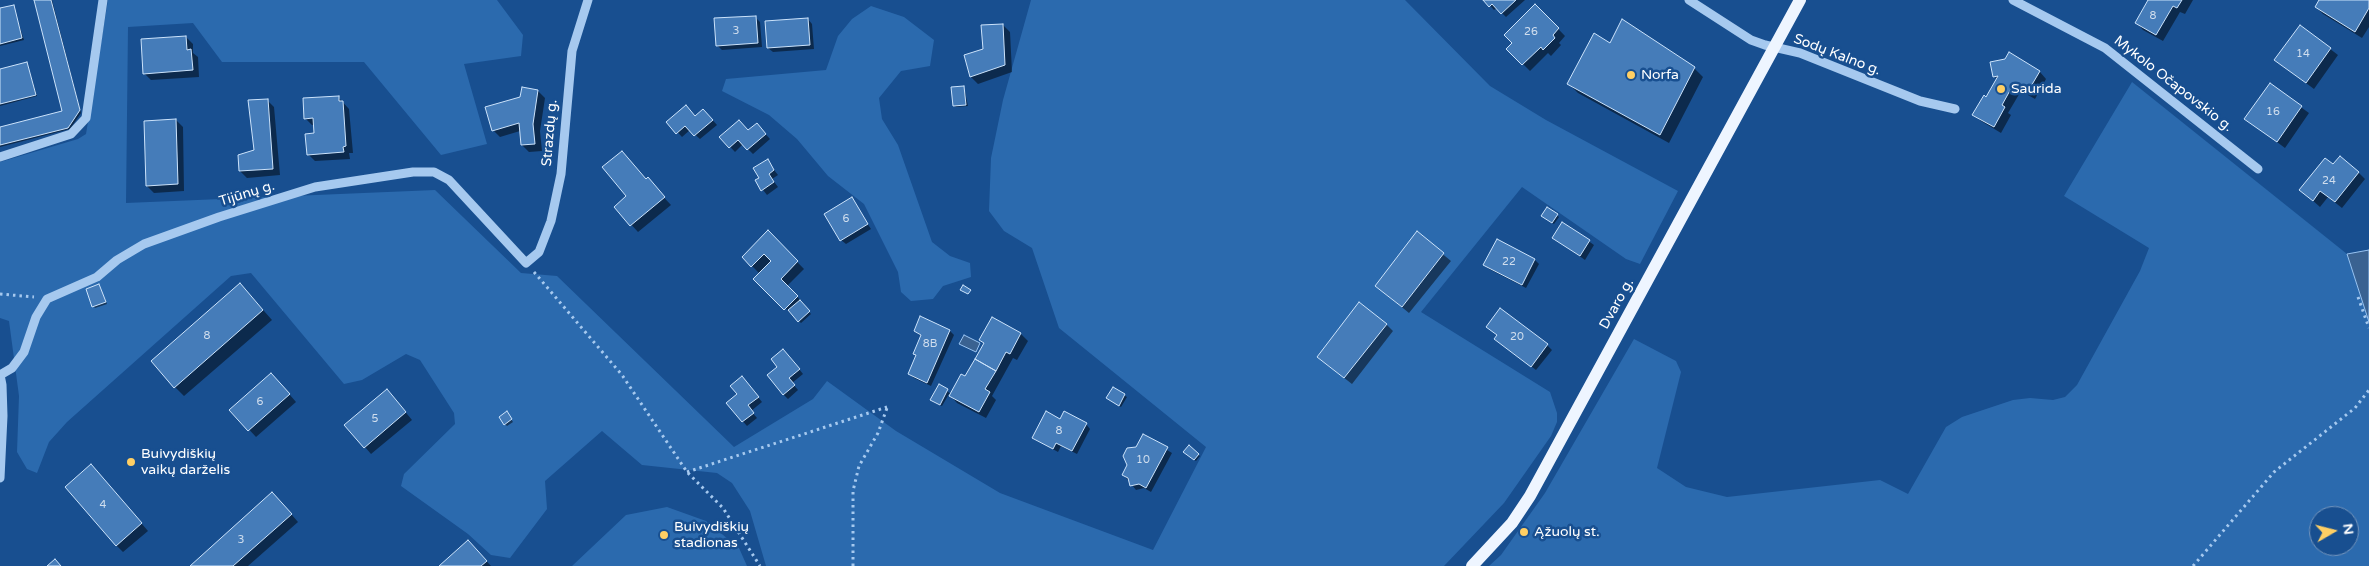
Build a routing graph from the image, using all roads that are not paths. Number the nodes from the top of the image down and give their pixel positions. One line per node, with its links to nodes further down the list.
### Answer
1 (103, 0): 8 (street)
2 (588, 0): 10 (street, Strazdų g.)
3 (1689, 0): 6 (street, Sodų Kalno g.)
4 (1800, 0): 6 (main road, Dvaro g.)
5 (2013, 0): 9 (street, Mykolo Očapovskio g.)
6 (1774, 47): 7 (street, Sodų Kalno g.); 13 (main road, Dvaro g.)
7 (1954, 109)
8 (0, 157)
9 (2258, 169)
10 (526, 263): 11 (street, Tijūnų g.)
11 (0, 375): 12 (street)
12 (0, 478)
13 (1472, 566)

